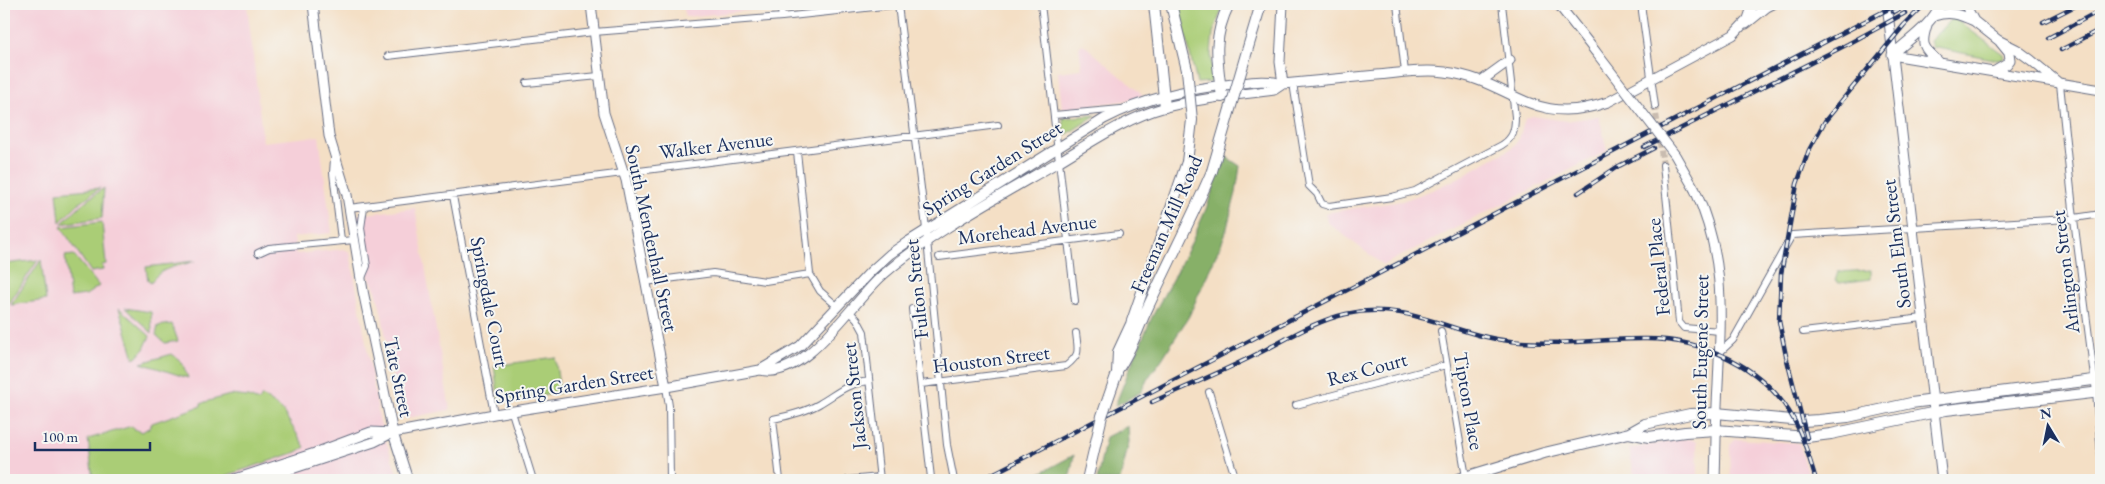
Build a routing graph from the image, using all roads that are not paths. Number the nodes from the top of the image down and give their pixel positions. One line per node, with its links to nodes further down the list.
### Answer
1 (313, 4): 53 (main road, Tate Street)
2 (591, 4): 25 (main road, South Mendenhall Street)
3 (780, 4): 21 (street)
4 (900, 4): 21 (street); 50 (street, Fulton Street)
5 (1041, 4): 48 (street)
6 (1154, 4): 42 (main road)
7 (1171, 4): 86 (main road, Freeman Mill Road, bridge)
8 (1230, 4): 40 (main road)
9 (1262, 4): 86 (main road, Freeman Mill Road, bridge)
10 (1283, 4): 38 (main road)
11 (1397, 4): 32 (street)
12 (1502, 4): 29 (street)
13 (1558, 4): 80 (main road, South Eugene Street, bridge)
14 (1641, 4): 34 (street)
15 (1753, 4): 24 (main road, Spring Garden Street)
16 (1773, 4): 24 (main road)
17 (1886, 4): 27 (main road, South Elm Street)
18 (1940, 4): 20 (main road)
19 (1965, 4): 22 (main road)
20 (1934, 16): 22 (main road); 23 (main road)
21 (782, 17): 25 (street)
22 (1974, 21): 26 (main road)
23 (1926, 25): 27 (main road); 30 (main road)
24 (1742, 27): 34 (main road, Spring Garden Street)
25 (594, 32): 28 (street); 33 (main road, South Mendenhall Street)
26 (1998, 40): 31 (main road); 39 (main road)
27 (1892, 55): 30 (main road); 62 (main road, South Elm Street)
28 (388, 56)
29 (1510, 60): 35 (main road); 44 (street)
30 (1939, 62): 31 (main road)
31 (1995, 71): 39 (main road)
32 (1406, 72): 35 (main road, Spring Garden Street); 37 (main road, Spring Garden Street)
33 (599, 76): 36 (street); 56 (main road, South Mendenhall Street)
34 (1652, 79): 44 (main road, Spring Garden Street); 45 (street)
35 (1481, 81): 44 (main road, Spring Garden Street)
36 (527, 82)
37 (1293, 83): 38 (main road, Spring Garden Street); 44 (street)
38 (1283, 84): 40 (main road, Spring Garden Street); 43 (main road, Spring Garden Street)
39 (2060, 84): 41 (main road); 61 (street, Arlington Street)
40 (1220, 85): 42 (main road, Spring Garden Street); 43 (main road)
41 (2101, 90)
42 (1164, 95): 46 (main road); 47 (main road, Spring Garden Street)
43 (1222, 97): 46 (main road, Spring Garden Street)
44 (1512, 97)
45 (1655, 106)
46 (1165, 107): 54 (main road, Spring Garden Street)
47 (1123, 109): 48 (street); 51 (main road, Spring Garden Street)
48 (1054, 116): 51 (street)
49 (998, 126): 50 (street, Walker Avenue)
50 (915, 136): 52 (street, Walker Avenue); 63 (street, Fulton Street)
51 (1057, 148): 54 (street); 63 (main road, Spring Garden Street)
52 (798, 152): 56 (street, Walker Avenue); 71 (street)
53 (334, 158): 59 (main road, Tate Street); 65 (street, Tate Street)
54 (1059, 161): 67 (street); 68 (main road, Spring Garden Street)
55 (1663, 165): 80 (street, Federal Place)
56 (623, 173): 57 (street, Walker Avenue); 73 (main road, South Mendenhall Street)
57 (453, 196): 58 (street, Walker Avenue); 99 (street, Springdale Court)
58 (364, 207): 59 (street, Walker Avenue); 72 (street, Tate Street)
59 (349, 208): 66 (main road, Tate Street)
60 (2101, 214): 61 (street)
61 (2074, 218): 62 (street); 87 (street, Arlington Street)
62 (1912, 229): 78 (main road, South Elm Street); 83 (street)
63 (926, 230): 68 (street, Fulton Street); 75 (main road, Spring Garden Street)
64 (1119, 234): 67 (street, Morehead Avenue)
65 (341, 240): 66 (street); 69 (street)
66 (354, 240): 72 (main road, Tate Street)
67 (1067, 241): 70 (street, Morehead Avenue); 74 (street)
68 (927, 242): 77 (main road, Spring Garden Street); 89 (street, Fulton Street)
69 (258, 253)
70 (939, 257)
71 (810, 274): 73 (street); 75 (street)
72 (362, 280): 101 (main road, Tate Street)
73 (645, 282): 91 (main road, South Mendenhall Street)
74 (1075, 301)
75 (838, 307): 85 (main road, Spring Garden Street)
76 (912, 310): 90 (street)
77 (850, 312): 85 (main road, Spring Garden Street); 88 (street, Jackson Street)
78 (1922, 318): 81 (street); 94 (main road, South Elm Street)
79 (1441, 331): 84 (street, Tipton Place)
80 (1720, 331): 83 (main road, South Eugene Street)
81 (1804, 332)
82 (1076, 333): 89 (street, Houston Street)
83 (1719, 353): 98 (main road, South Eugene Street)
84 (1446, 365): 95 (street, Rex Court); 104 (street, Tipton Place)
85 (760, 370): 91 (main road, Spring Garden Street)
86 (1117, 371): 115 (main road, Freeman Mill Road, bridge)
87 (2098, 379): 93 (street, Arlington Street); 94 (main road)
88 (869, 381): 105 (street, Jackson Street); 111 (street)
89 (942, 382): 90 (street, Houston Street); 114 (street, Fulton Street)
90 (921, 384): 113 (street)
91 (666, 387): 96 (main road, Spring Garden Street); 110 (street, South Mendenhall Street)
92 (1209, 392): 116 (street)
93 (2099, 392): 97 (main road); 103 (street, Arlington Street)
94 (1932, 400): 97 (main road, South Elm Street); 98 (main road)
95 (1296, 405)
96 (512, 412): 99 (main road, Spring Garden Street); 109 (street)
97 (1934, 412): 100 (main road); 119 (main road, South Elm Street)
98 (1716, 413): 100 (main road, South Eugene Street); 102 (main road)
99 (494, 414): 101 (main road, Spring Garden Street)
100 (1716, 430): 102 (main road); 118 (main road, South Eugene Street)
101 (393, 433): 106 (main road, Spring Garden Street); 107 (main road, Spring Garden Street); 108 (main road, Tate Street)
102 (1629, 433): 104 (main road)
103 (2101, 456)
104 (1466, 477): 117 (main road)
105 (880, 478): 112 (street)
106 (232, 480)
107 (258, 480)
108 (408, 480)
109 (533, 480)
110 (670, 480)
111 (780, 480)
112 (848, 480)
113 (929, 480)
114 (954, 480)
115 (1087, 480)
116 (1236, 480)
117 (1455, 480)
118 (1715, 480)
119 (1942, 480)

